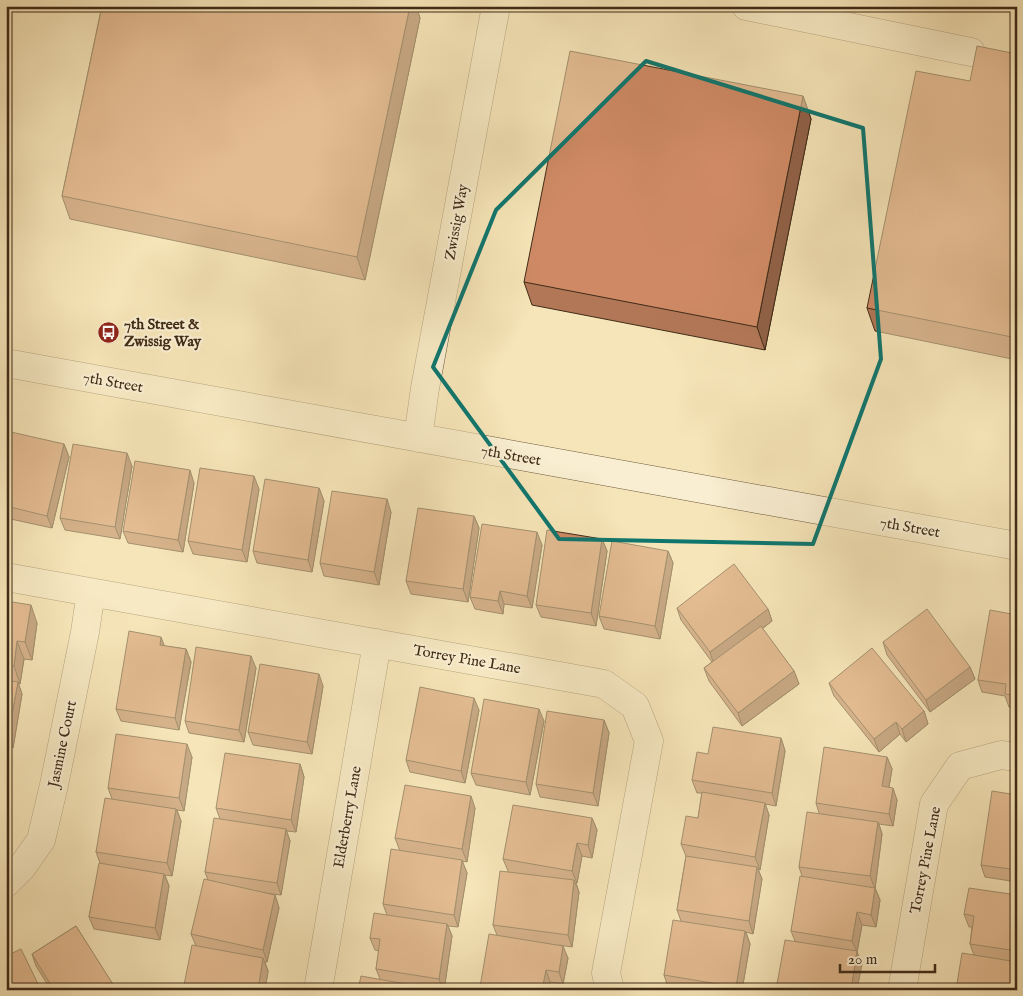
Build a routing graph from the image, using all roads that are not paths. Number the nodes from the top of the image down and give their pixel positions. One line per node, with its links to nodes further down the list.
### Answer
1 (496, 6): 5 (street, Zwissig Way)
2 (746, 6): 3 (street)
3 (971, 52)
4 (6, 363): 5 (street, 7th Street)
5 (418, 438): 6 (street, 7th Street)
6 (1017, 546)
7 (6, 576): 8 (street, Torrey Pine Lane)
8 (91, 592): 9 (street, Torrey Pine Lane); 11 (street, Jasmine Court)
9 (377, 644): 12 (street, Elderberry Lane); 13 (street, Torrey Pine Lane)
10 (1017, 757): 14 (street, Torrey Pine Lane)
11 (6, 883)
12 (318, 990)
13 (610, 990)
14 (902, 990)

